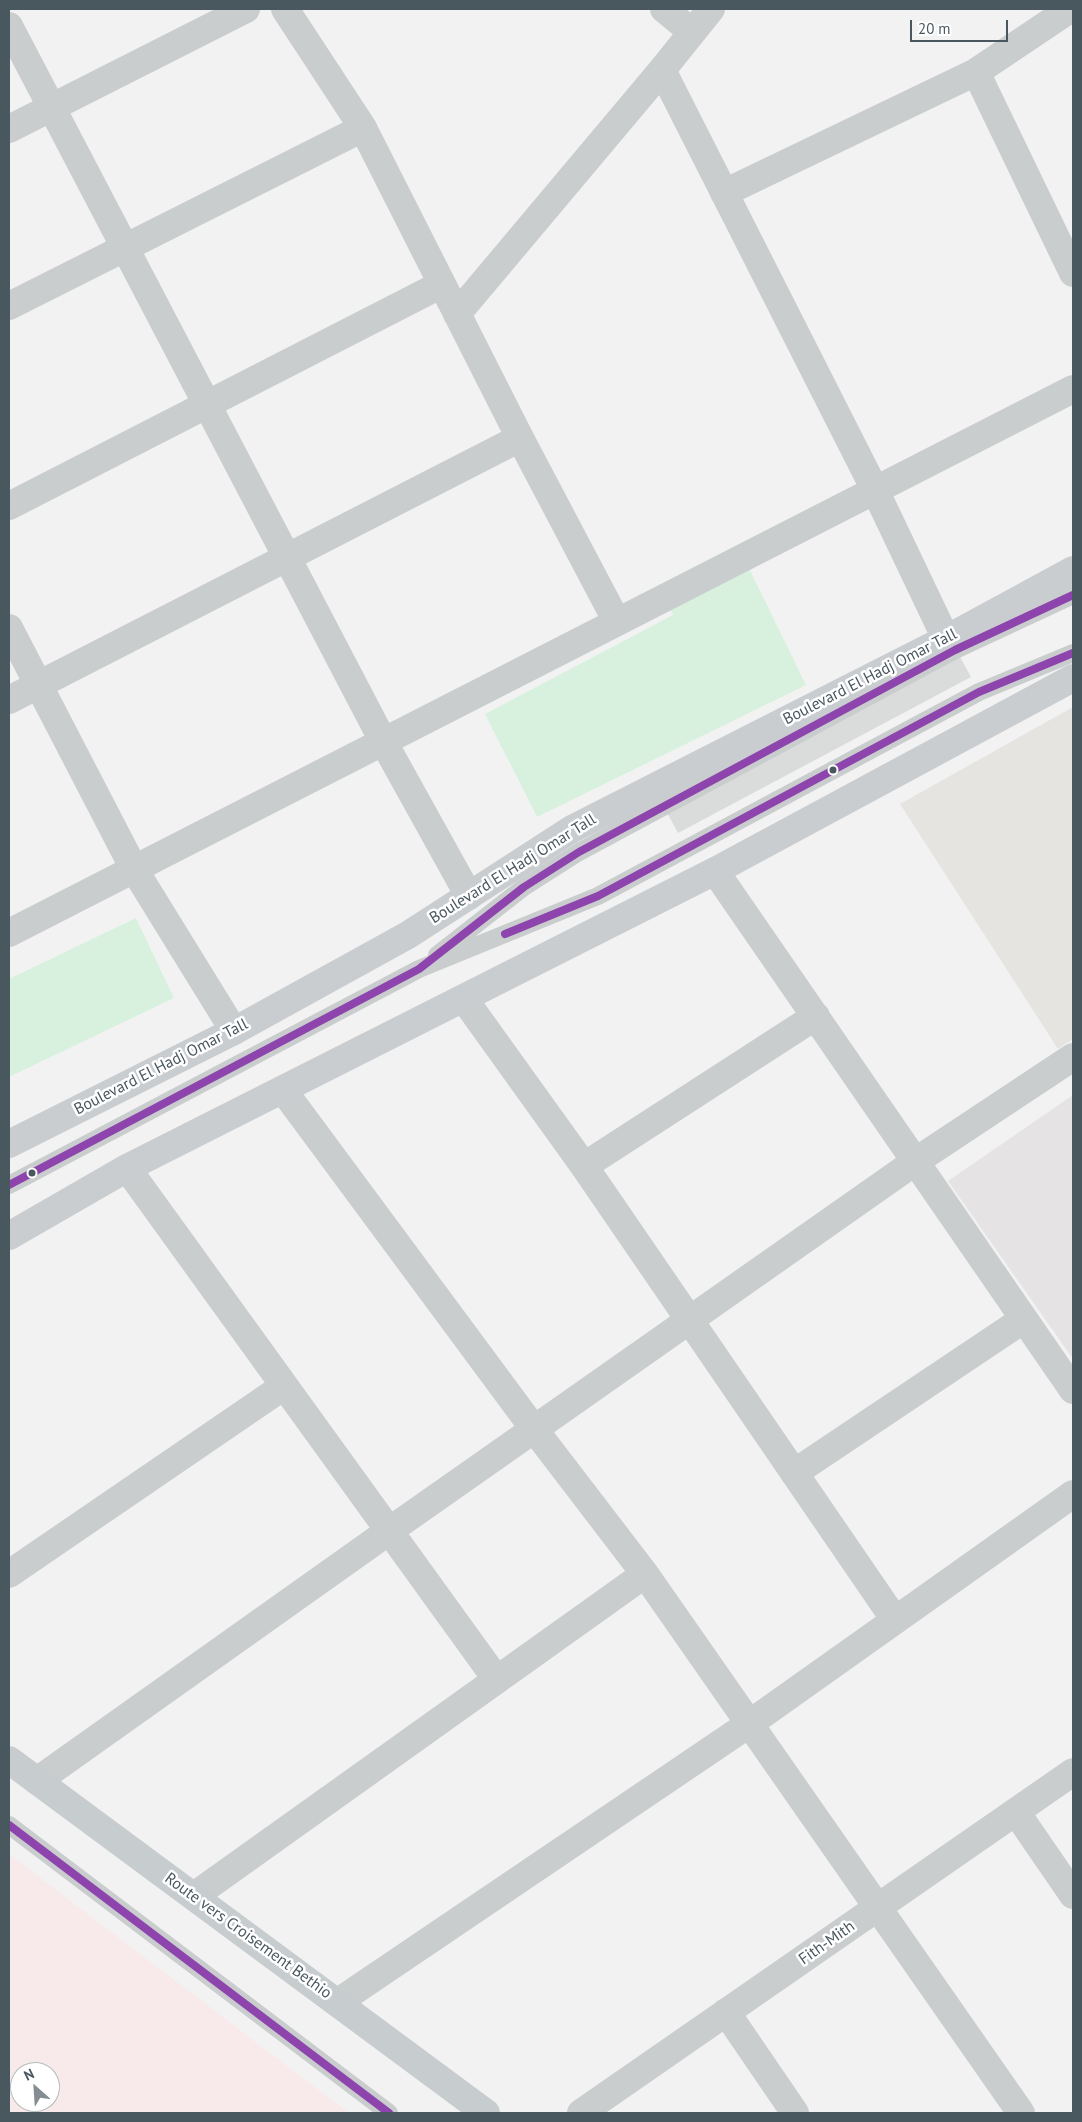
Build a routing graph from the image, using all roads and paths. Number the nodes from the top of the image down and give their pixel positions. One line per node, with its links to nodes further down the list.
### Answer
1 (246, 9): 10 (street)
2 (285, 9): 11 (street)
3 (664, 9): 7 (street)
4 (711, 9): 7 (street)
5 (1070, 9): 9 (street)
6 (9, 26): 10 (street)
7 (692, 32): 8 (street)
8 (662, 70): 13 (street); 18 (street)
9 (976, 72): 13 (street); 15 (street)
10 (51, 108): 12 (street); 14 (street)
11 (363, 128): 14 (street); 16 (street)
12 (9, 129)
13 (724, 193): 22 (street)
14 (124, 247): 17 (street); 20 (street)
15 (1073, 273)
16 (442, 284): 18 (street); 20 (street)
17 (9, 306)
18 (458, 314): 21 (street)
19 (1073, 389): 22 (street)
20 (207, 405): 23 (street); 24 (street)
21 (520, 438): 24 (street); 27 (street)
22 (875, 490): 27 (street); 29 (street)
23 (9, 506)
24 (286, 557): 32 (street); 34 (street)
25 (1073, 570): 29 (main road, Boulevard El Hadj Omar Tall)
26 (1073, 595): 39 (lane)
27 (617, 622): 34 (street)
28 (9, 628): 32 (street)
29 (946, 639): 37 (main road, Boulevard El Hadj Omar Tall)
30 (1073, 653): 39 (lane)
31 (1073, 678): 36 (main road)
32 (38, 685): 33 (street); 35 (street)
33 (9, 700)
34 (383, 741): 35 (street); 37 (street)
35 (134, 869): 38 (street); 42 (street)
36 (715, 871): 40 (main road); 41 (street)
37 (469, 896): 42 (main road, Boulevard El Hadj Omar Tall)
38 (9, 933)
39 (419, 969): 49 (lane)
40 (464, 999): 44 (main road); 47 (street)
41 (816, 1016): 46 (street); 47 (street)
42 (234, 1031): 45 (main road, Boulevard El Hadj Omar Tall)
43 (1073, 1057): 46 (street)
44 (283, 1090): 48 (main road); 55 (street)
45 (9, 1144)
46 (916, 1161): 51 (street); 52 (street)
47 (584, 1166): 52 (street)
48 (127, 1168): 50 (main road); 53 (street)
49 (9, 1186)
50 (9, 1236)
51 (1024, 1319): 54 (street); 56 (street)
52 (689, 1320): 55 (street); 56 (street)
53 (284, 1386): 58 (street); 59 (street)
54 (1073, 1390)
55 (534, 1429): 58 (street); 60 (street)
56 (794, 1474): 61 (street)
57 (1073, 1494): 61 (street)
58 (389, 1531): 62 (street); 66 (street)
59 (9, 1574)
60 (645, 1574): 62 (street); 63 (street)
61 (895, 1620): 63 (street)
62 (497, 1680): 70 (street)
63 (749, 1724): 71 (street); 72 (street)
64 (9, 1760): 66 (main road, Route vers Croisement Bethio)
65 (1073, 1772): 67 (street, Fith-Mith)
66 (37, 1781): 70 (main road, Route vers Croisement Bethio)
67 (1016, 1812): 69 (street); 71 (street, Fith-Mith)
68 (9, 1825): 74 (lane)
69 (1073, 1895)
70 (194, 1896): 72 (main road, Route vers Croisement Bethio)
71 (878, 1907): 73 (street, Fith-Mith); 78 (street)
72 (338, 2002): 75 (main road, Route vers Croisement Bethio)
73 (726, 2012): 76 (street, Fith-Mith); 77 (street)
74 (389, 2113)
75 (486, 2113)
76 (581, 2113)
77 (795, 2113)
78 (1021, 2113)

